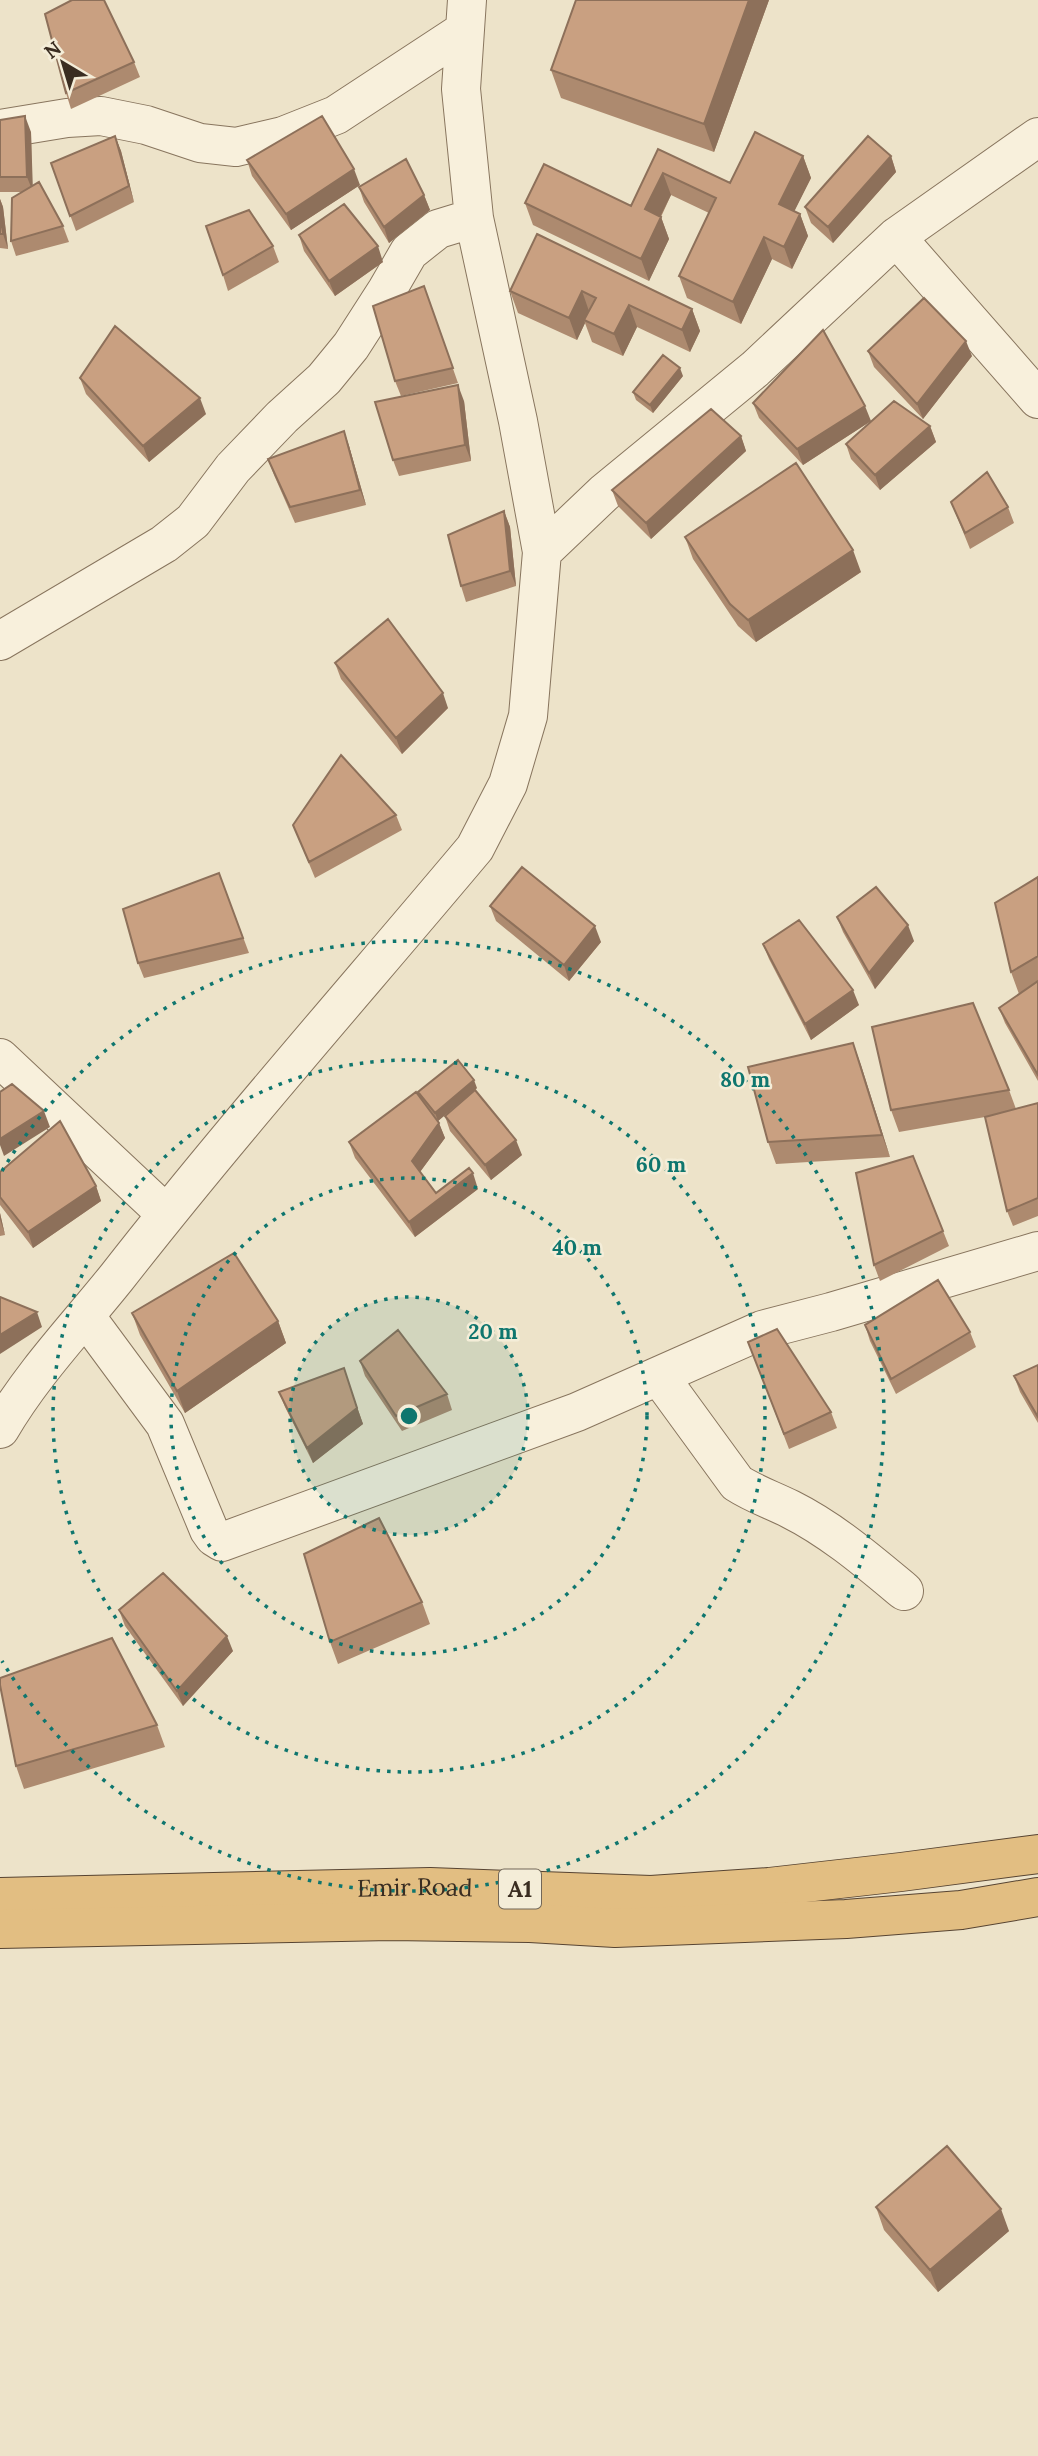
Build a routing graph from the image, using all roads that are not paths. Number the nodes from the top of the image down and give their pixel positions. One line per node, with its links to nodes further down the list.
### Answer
1 (465, 15): 2 (street); 4 (street)
2 (0, 129)
3 (1038, 137): 5 (street)
4 (474, 218): 7 (street); 8 (street)
5 (896, 237): 6 (street); 7 (street)
6 (1038, 399)
7 (542, 552): 10 (street)
8 (0, 641)
9 (3, 1065): 10 (street)
10 (166, 1214): 12 (street)
11 (1038, 1251): 13 (street)
12 (86, 1317): 13 (street); 14 (street)
13 (659, 1376): 15 (street)
14 (0, 1429)
15 (904, 1591)
16 (1038, 1854): 17 (highway, Emir Road / A1)
17 (0, 1897)
18 (1038, 1897): 19 (highway, Emir Road / A1)
19 (0, 1929)

